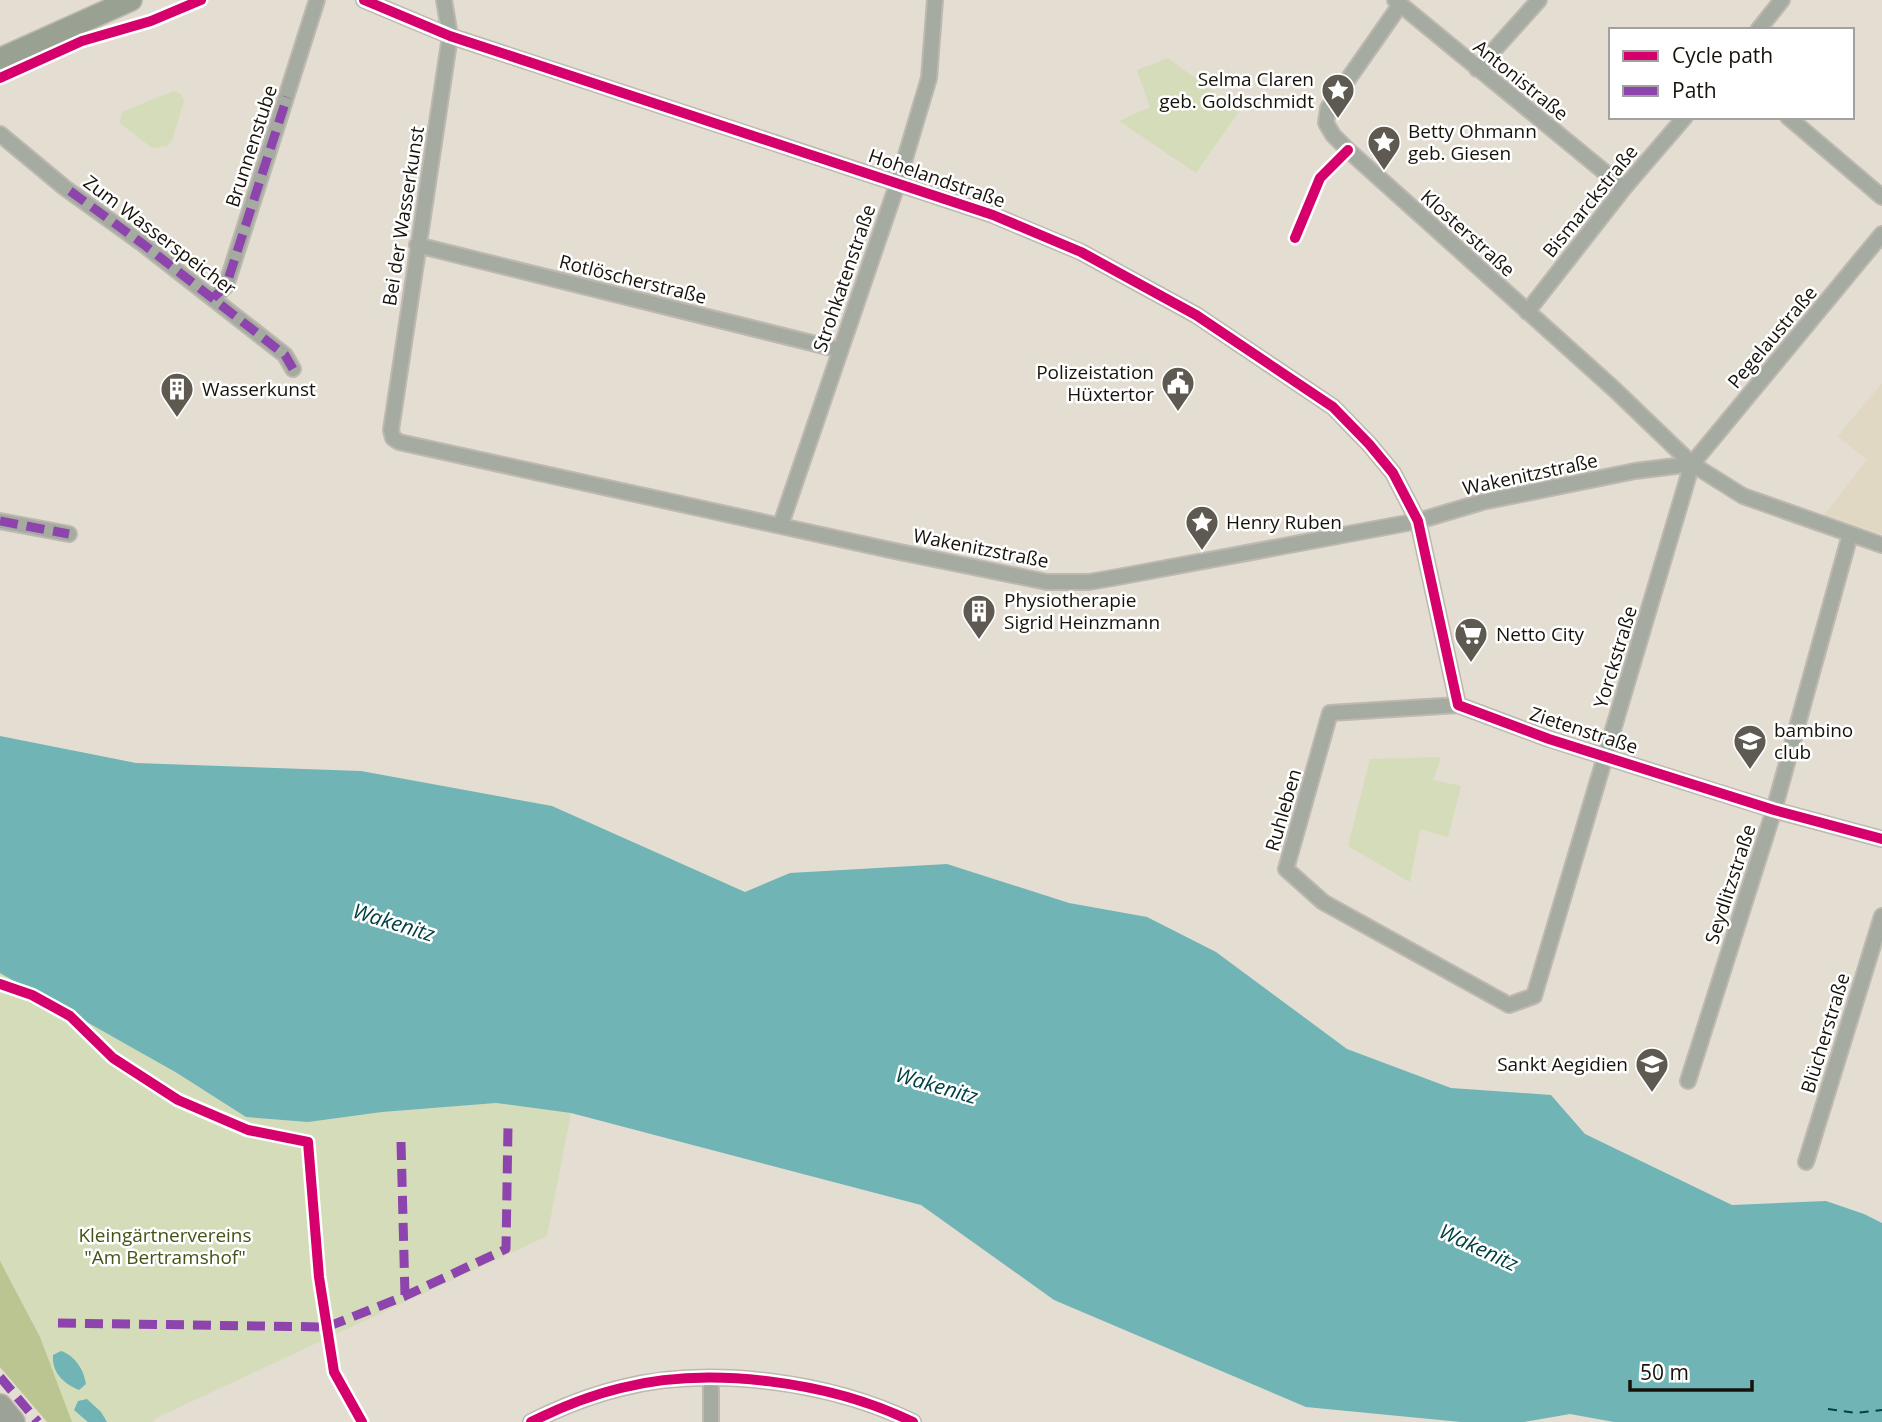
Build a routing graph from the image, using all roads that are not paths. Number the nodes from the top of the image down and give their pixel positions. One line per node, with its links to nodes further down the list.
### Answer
1 (131, 0): 11 (main road)
2 (317, 0): 21 (street, Brunnenstube)
3 (364, 0): 10 (street, Hohelandstraße)
4 (444, 0): 10 (street, Bei der Wasserkunst)
5 (1539, 0): 12 (street)
6 (1782, 0): 9 (street)
7 (938, 1): 16 (street, Strohkatenstraße)
8 (1397, 3): 12 (street, Antonistraße); 22 (street, Klosterstraße)
9 (1760, 28)
10 (450, 36): 16 (street, Hohelandstraße); 20 (street, Bei der Wasserkunst)
11 (0, 59)
12 (1478, 69): 17 (street, Antonistraße)
13 (1683, 119): 17 (street, Bismarckstraße)
14 (1790, 119): 18 (street)
15 (0, 134): 21 (street, Zum Wasserspeicher)
16 (898, 182): 23 (street, Strohkatenstraße); 27 (street, Hohelandstraße)
17 (1624, 188): 22 (street, Bismarckstraße)
18 (1882, 197)
19 (1882, 234): 26 (street, Pegelaustraße)
20 (418, 245): 23 (street, Rotlöscherstraße); 25 (street, Bei der Wasserkunst)
21 (213, 298): 24 (street, Zum Wasserspeicher)
22 (1527, 312): 26 (street, Klosterstraße)
23 (840, 350): 29 (street, Strohkatenstraße)
24 (293, 369)
25 (393, 438): 29 (street, Wakenitzstraße)
26 (1692, 464): 27 (street, Wakenitzstraße); 31 (street); 34 (street, Yorckstraße)
27 (1418, 520): 29 (street, Wakenitzstraße); 33 (street)
28 (0, 521): 30 (street)
29 (780, 524)
30 (69, 534)
31 (1850, 535): 32 (street); 35 (street, Seydlitzstraße)
32 (1882, 545)
33 (1458, 705): 34 (street, Zietenstraße); 38 (street, Ruhleben)
34 (1606, 755): 35 (street, Zietenstraße); 38 (street, Yorckstraße)
35 (1774, 810): 36 (street, Zietenstraße); 39 (street, Seydlitzstraße)
36 (1882, 839)
37 (1882, 916): 40 (street, Blücherstraße)
38 (1509, 1005)
39 (1688, 1081)
40 (1806, 1162)
41 (711, 1378): 44 (street); 45 (street); 46 (street)
42 (0, 1406): 43 (main road)
43 (13, 1422)
44 (531, 1422)
45 (711, 1422)
46 (913, 1422)

